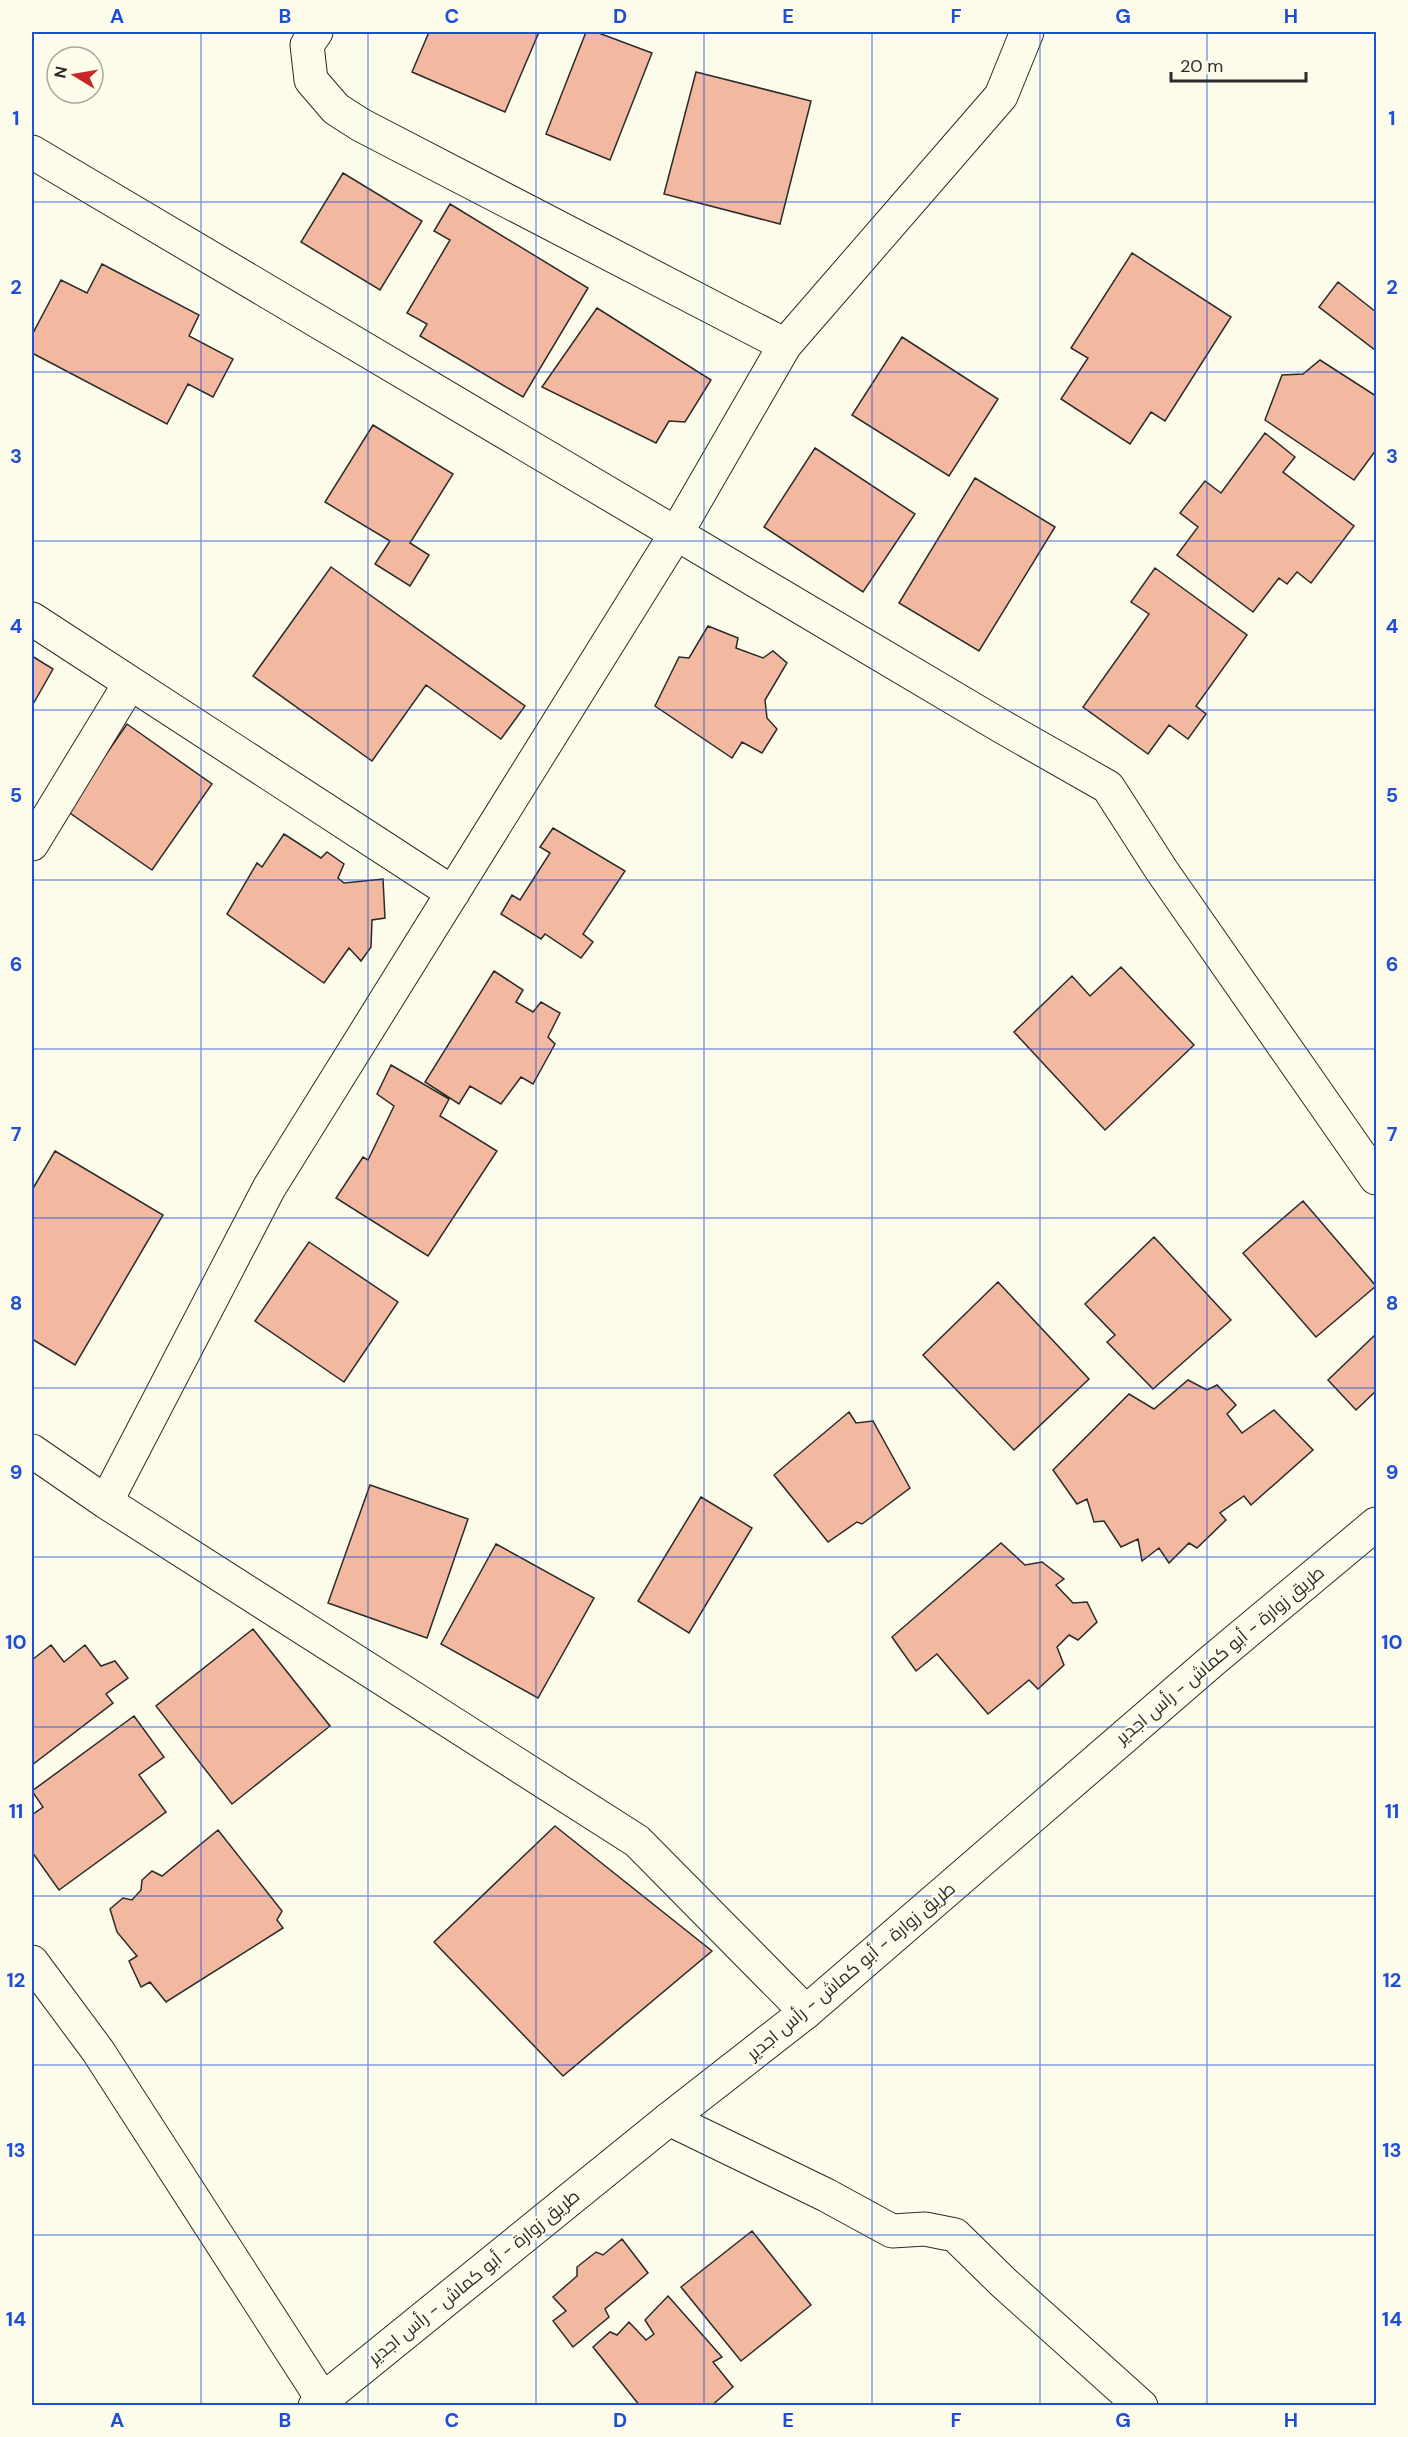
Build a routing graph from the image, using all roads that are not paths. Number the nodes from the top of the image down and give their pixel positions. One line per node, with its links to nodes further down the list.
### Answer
1 (316, 32): 4 (street)
2 (1027, 32): 4 (street)
3 (32, 152): 5 (street)
4 (785, 345): 5 (street)
5 (677, 532): 9 (street); 10 (street)
6 (32, 619): 7 (street)
7 (130, 683): 8 (street); 9 (street)
8 (32, 844)
9 (453, 893): 12 (street)
10 (1377, 1178)
11 (32, 1451): 12 (street)
12 (106, 1502): 15 (street)
13 (1377, 1524): 15 (street, طريق زوارة - أبو كماش - رأس اجدير)
14 (32, 1962): 17 (street)
15 (806, 2012): 16 (street, طريق زوارة - أبو كماش - رأس اجدير)
16 (669, 2119): 17 (street, طريق زوارة - أبو كماش - رأس اجدير); 18 (street)
17 (319, 2403)
18 (1141, 2406)

